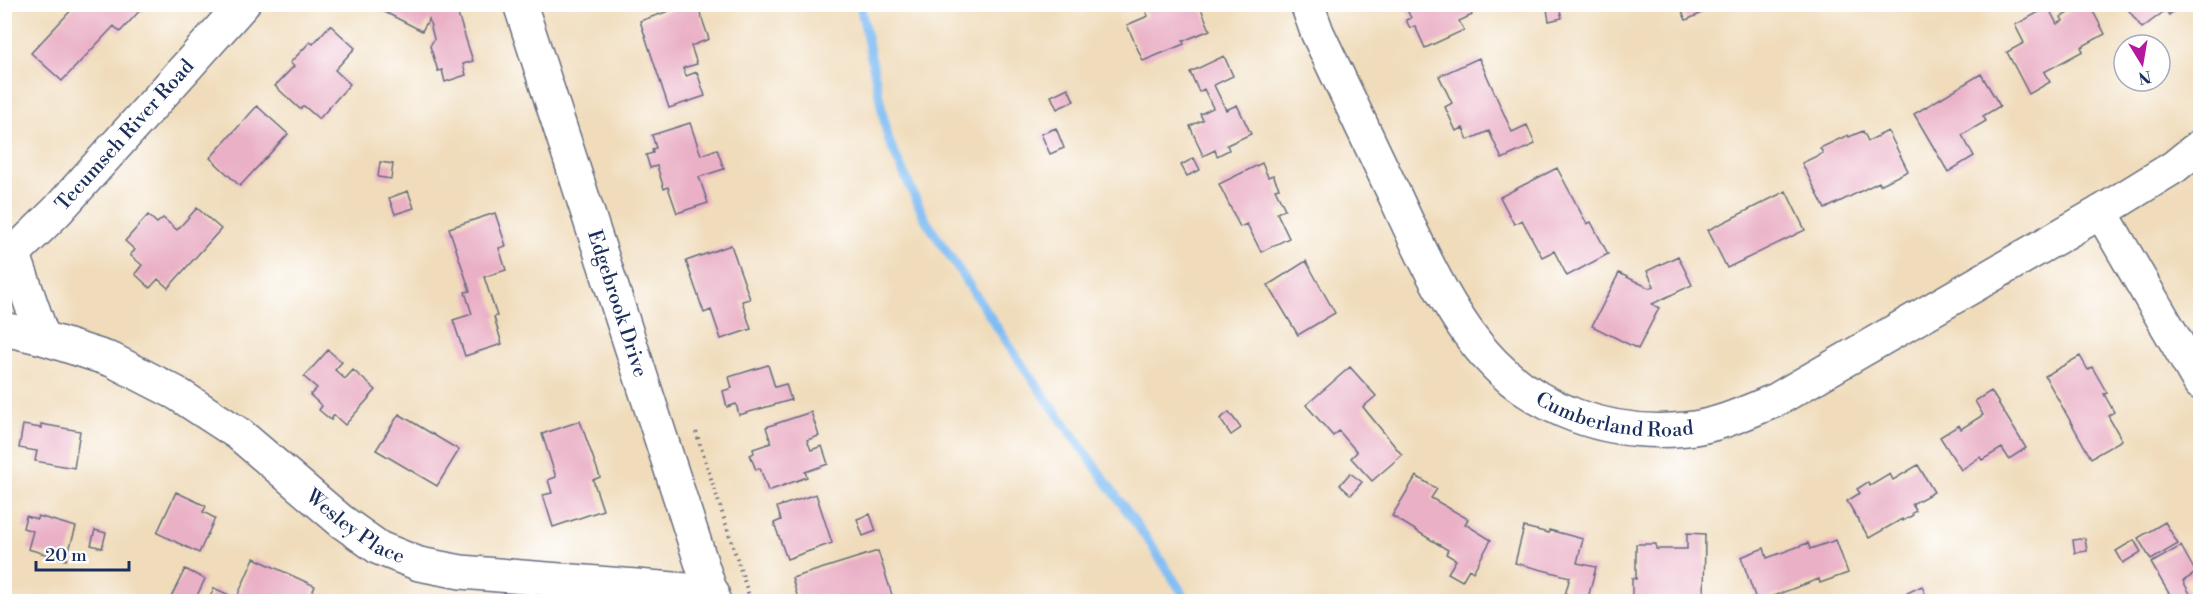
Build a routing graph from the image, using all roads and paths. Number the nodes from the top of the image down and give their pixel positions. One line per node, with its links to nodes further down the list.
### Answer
1 (243, 4): 6 (street, Tecumseh River Road)
2 (520, 4): 10 (street, Edgebrook Drive)
3 (1306, 4): 5 (street, Cumberland Road)
4 (2200, 146): 5 (street, Cumberland Road)
5 (2100, 212): 9 (street)
6 (9, 259): 8 (street)
7 (4, 329): 8 (street, Wesley Place)
8 (43, 338): 10 (street, Wesley Place)
9 (2200, 383)
10 (713, 597)

